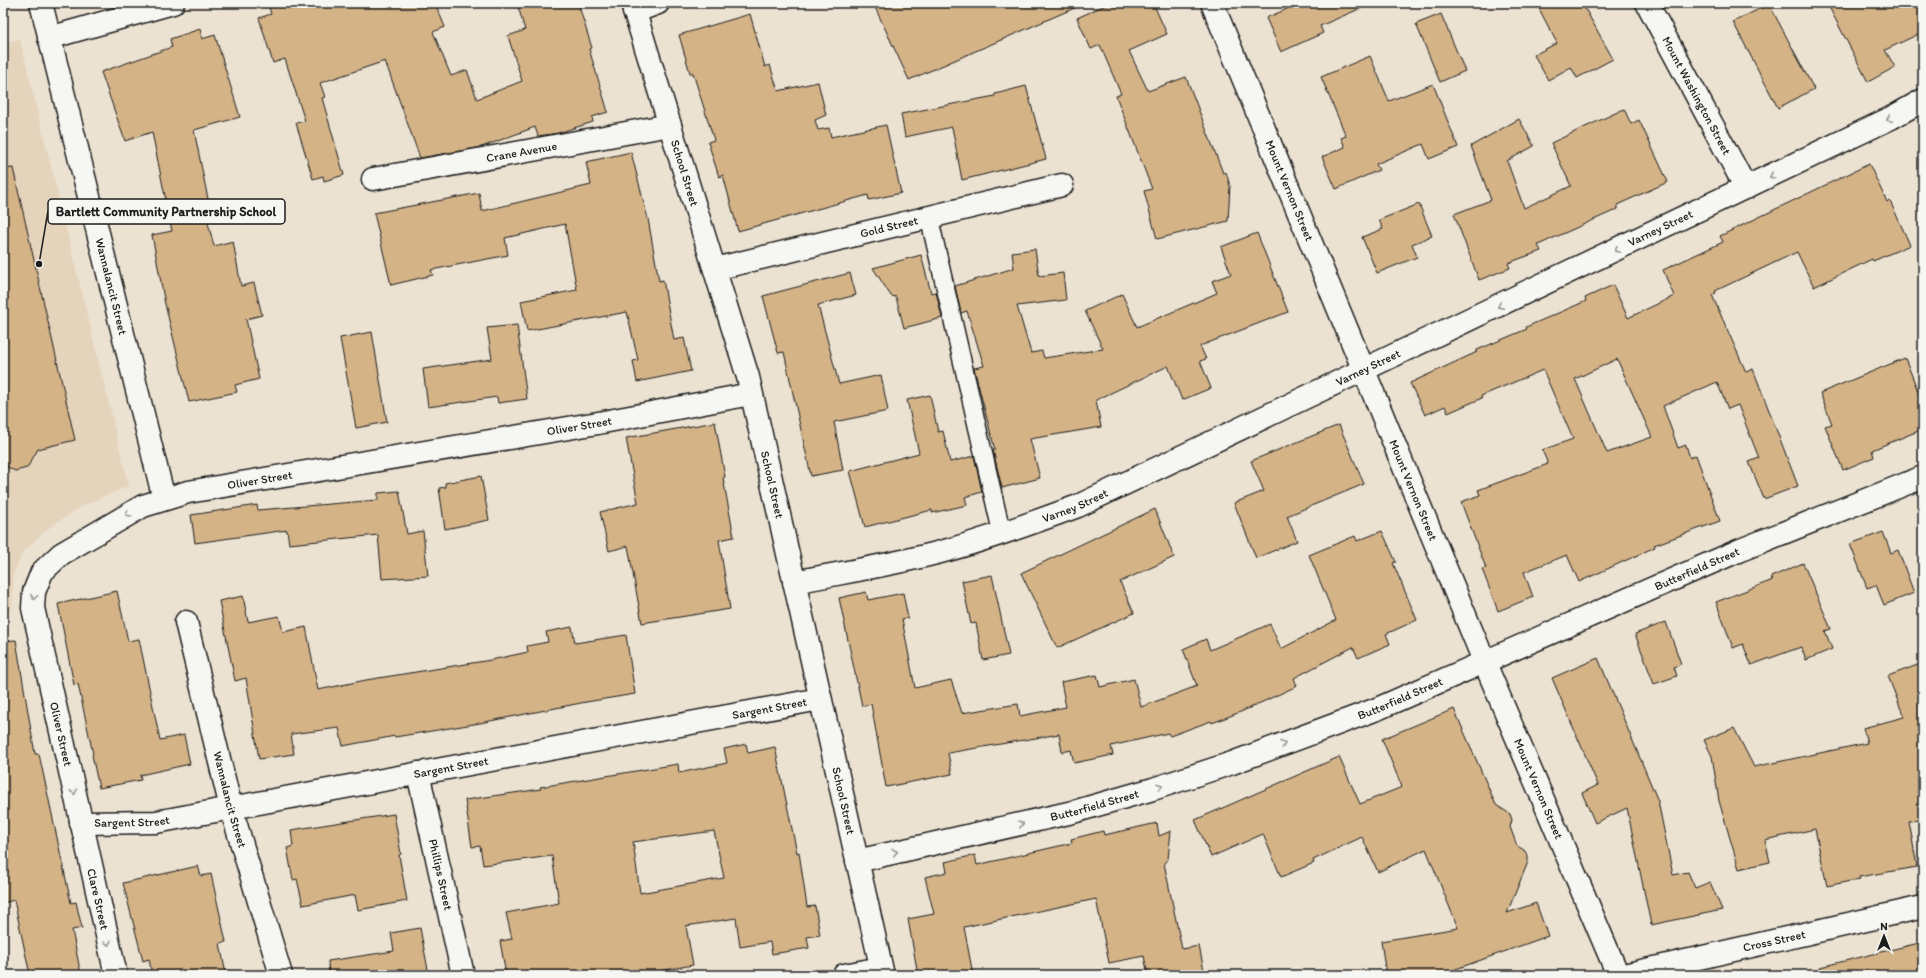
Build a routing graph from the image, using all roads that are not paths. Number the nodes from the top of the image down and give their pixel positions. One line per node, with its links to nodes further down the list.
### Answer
1 (41, 3): 7 (street, Wannalancit Street)
2 (173, 3): 7 (street)
3 (658, 3): 6 (street)
4 (1212, 3): 15 (street, Mount Vernon Street)
5 (1647, 3): 12 (street, Mount Washington Street)
6 (633, 7): 9 (street, School Street)
7 (49, 38): 18 (street, Wannalancit Street)
8 (1923, 100): 12 (street, Varney Street, one-way to 12)
9 (670, 125): 10 (street, Crane Avenue); 14 (street, School Street)
10 (373, 179)
11 (1062, 184): 13 (street, Gold Street)
12 (1746, 188): 15 (street, Varney Street, one-way to 15)
13 (929, 217): 14 (street, Gold Street); 19 (lane)
14 (715, 269): 16 (street, School Street)
15 (1364, 371): 19 (street, Varney Street); 22 (street, Mount Vernon Street)
16 (751, 394): 18 (street, Oliver Street); 20 (street, School Street)
17 (1923, 477): 22 (street, Butterfield Street)
18 (164, 499): 26 (street, Oliver Street, one-way to 26)
19 (1002, 534): 20 (street, Varney Street)
20 (794, 582): 23 (street, School Street)
21 (186, 622): 25 (street, Wannalancit Street)
22 (1484, 661): 27 (street, Butterfield Street, one-way to 22); 34 (street, Mount Vernon Street)
23 (820, 699): 24 (street, Sargent Street); 27 (street, School Street)
24 (418, 773): 25 (street, Sargent Street); 32 (street, Phillips Street)
25 (230, 808): 26 (street, Sargent Street); 31 (street, Wannalancit Street)
26 (81, 823): 30 (street, Clare Street, one-way to 30)
27 (857, 861): 29 (street, School Street)
28 (1923, 907): 35 (street, Cross Street)
29 (882, 971): 33 (street)
30 (116, 975)
31 (280, 975)
32 (463, 975)
33 (844, 975)
34 (1618, 975)
35 (1624, 975)

